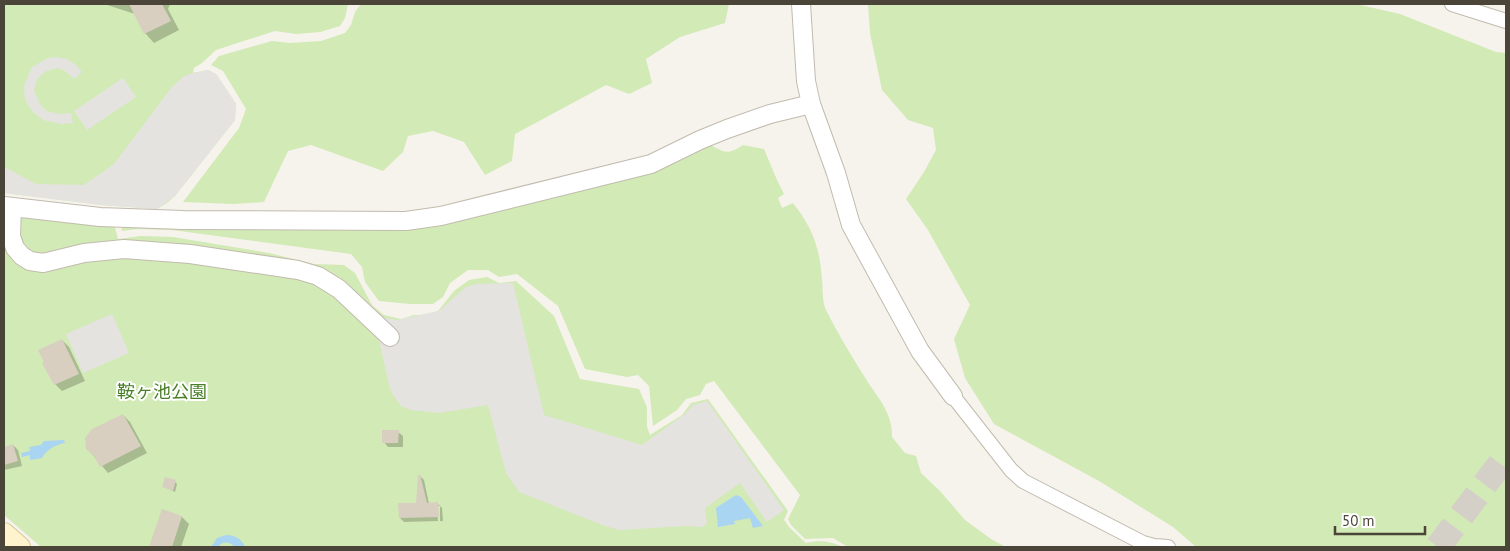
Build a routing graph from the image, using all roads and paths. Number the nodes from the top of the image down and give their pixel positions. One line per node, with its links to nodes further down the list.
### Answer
1 (801, 4): 4 (street)
2 (1452, 4): 3 (street)
3 (1506, 21)
4 (811, 104): 5 (street); 7 (street)
5 (8, 207): 6 (street)
6 (390, 337)
7 (953, 396): 10 (street)
8 (4, 533): 9 (main road)
9 (20, 547)
10 (1168, 547)

